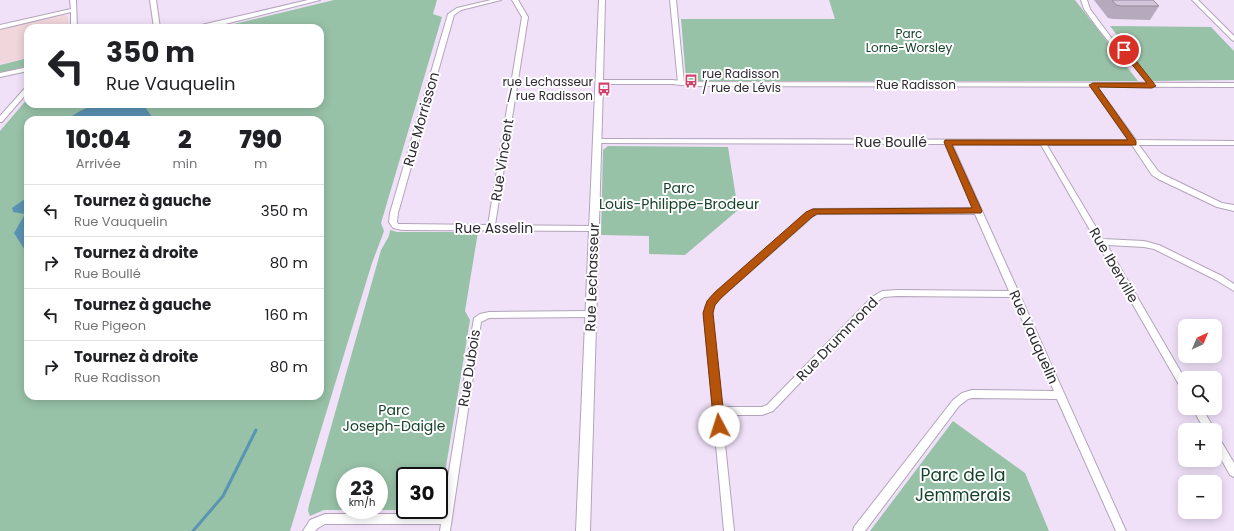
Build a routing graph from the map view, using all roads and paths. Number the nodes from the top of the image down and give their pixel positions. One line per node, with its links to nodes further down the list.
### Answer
1 (73, 0): 10 (street)
2 (153, 0): 12 (street)
3 (317, 0): 13 (street)
4 (498, 0): 32 (street, Rue Morrisson)
5 (515, 0): 33 (street, Rue Vincent)
6 (602, 0): 18 (street, Rue Lechasseur)
7 (673, 0): 19 (street)
8 (1084, 0): 22 (street)
9 (1195, 0): 15 (street)
10 (73, 10): 11 (street); 14 (street)
11 (74, 24)
12 (156, 24)
13 (217, 24)
14 (0, 27)
15 (1234, 40)
16 (24, 70): 17 (street)
17 (0, 75)
18 (599, 82): 19 (street, Rue Radisson); 25 (street, Rue Lechasseur)
19 (681, 83): 20 (street, Rue Radisson)
20 (1093, 85): 22 (street, Rue Radisson); 28 (street)
21 (1234, 85): 22 (street, Rue Radisson)
22 (1152, 86)
23 (24, 93): 24 (street)
24 (0, 120)
25 (597, 141): 26 (street, Rue Boullé); 34 (street, Rue Lechasseur)
26 (947, 142): 27 (street, Rue Boullé); 31 (street, Rue Vauquelin)
27 (1043, 143): 28 (street, Rue Boullé); 35 (street, Rue Iberville)
28 (1134, 143): 29 (street, Rue Boullé); 30 (street)
29 (1234, 143)
30 (1234, 208)
31 (978, 211): 37 (street, Rue Vauquelin); 41 (street)
32 (394, 225): 33 (street, Rue Asselin)
33 (491, 227): 34 (street, Rue Asselin)
34 (593, 229): 38 (street, Rue Lechasseur)
35 (1101, 242): 36 (street); 39 (street, Rue Iberville)
36 (1234, 288)
37 (1015, 294): 40 (street, Rue Vauquelin); 41 (street, Rue Drummond)
38 (591, 314): 44 (street, Rue Dubois); 49 (street, Rue Lechasseur)
39 (1178, 375)
40 (1060, 395): 51 (street); 52 (street, Rue Vauquelin)
41 (718, 411): 50 (street)
42 (1222, 451): 43 (street)
43 (1234, 472)
44 (448, 512)
45 (396, 519): 47 (street)
46 (447, 519): 48 (street, Rue Dubois)
47 (311, 527)
48 (445, 531)
49 (583, 531)
50 (729, 531)
51 (858, 531)
52 (1121, 531)

